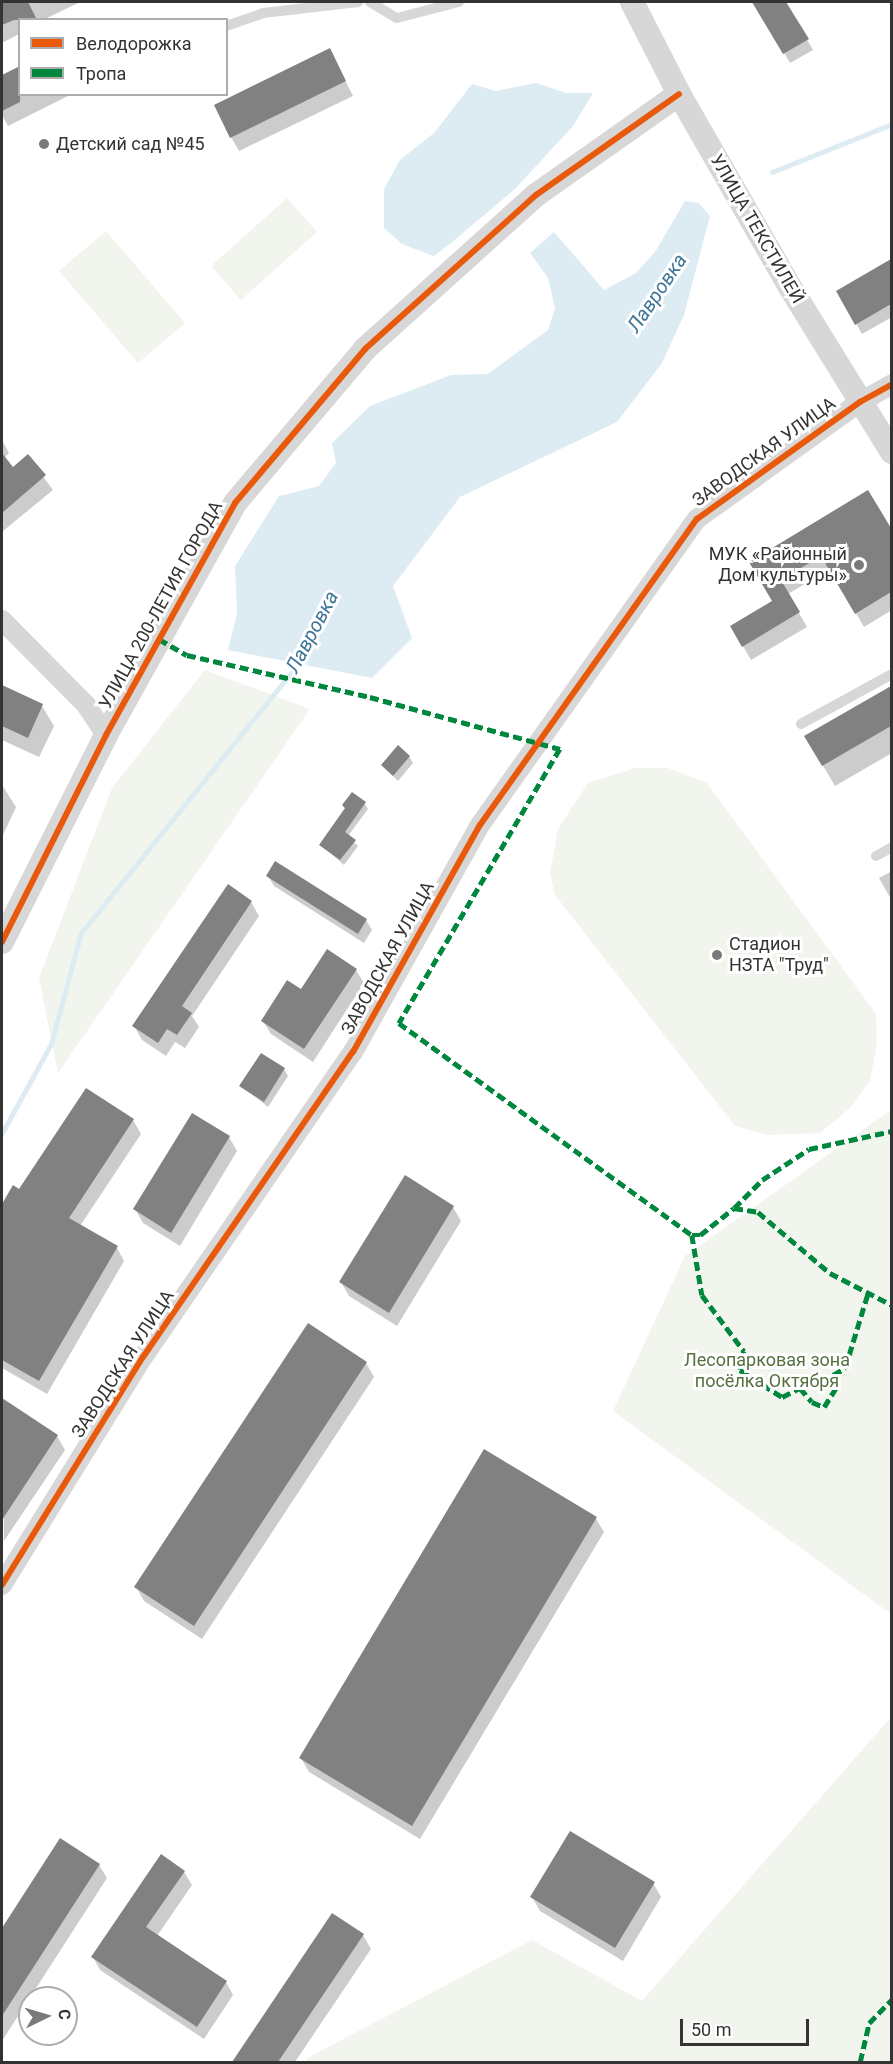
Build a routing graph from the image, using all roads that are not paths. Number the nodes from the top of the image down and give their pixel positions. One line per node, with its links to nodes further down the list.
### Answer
1 (358, 2): 5 (lane)
2 (370, 2): 3 (lane)
3 (459, 2)
4 (632, 2): 6 (street, УЛИЦА ТЕКСТИЛЕЙ)
5 (228, 25)
6 (679, 94): 8 (street, УЛИЦА ТЕКСТИЛЕЙ); 13 (street, УЛИЦА 200-ЛЕТИЯ ГОРОДА)
7 (891, 384): 8 (street, ЗАВОДСКАЯ УЛИЦА)
8 (860, 402): 9 (street, УЛИЦА ТЕКСТИЛЕЙ); 17 (street, ЗАВОДСКАЯ УЛИЦА)
9 (891, 452)
10 (2, 620): 13 (street)
11 (891, 674): 12 (lane)
12 (801, 724)
13 (106, 735): 16 (street, УЛИЦА 200-ЛЕТИЯ ГОРОДА)
14 (891, 847): 15 (lane)
15 (876, 856)
16 (2, 942)
17 (2, 1585)

